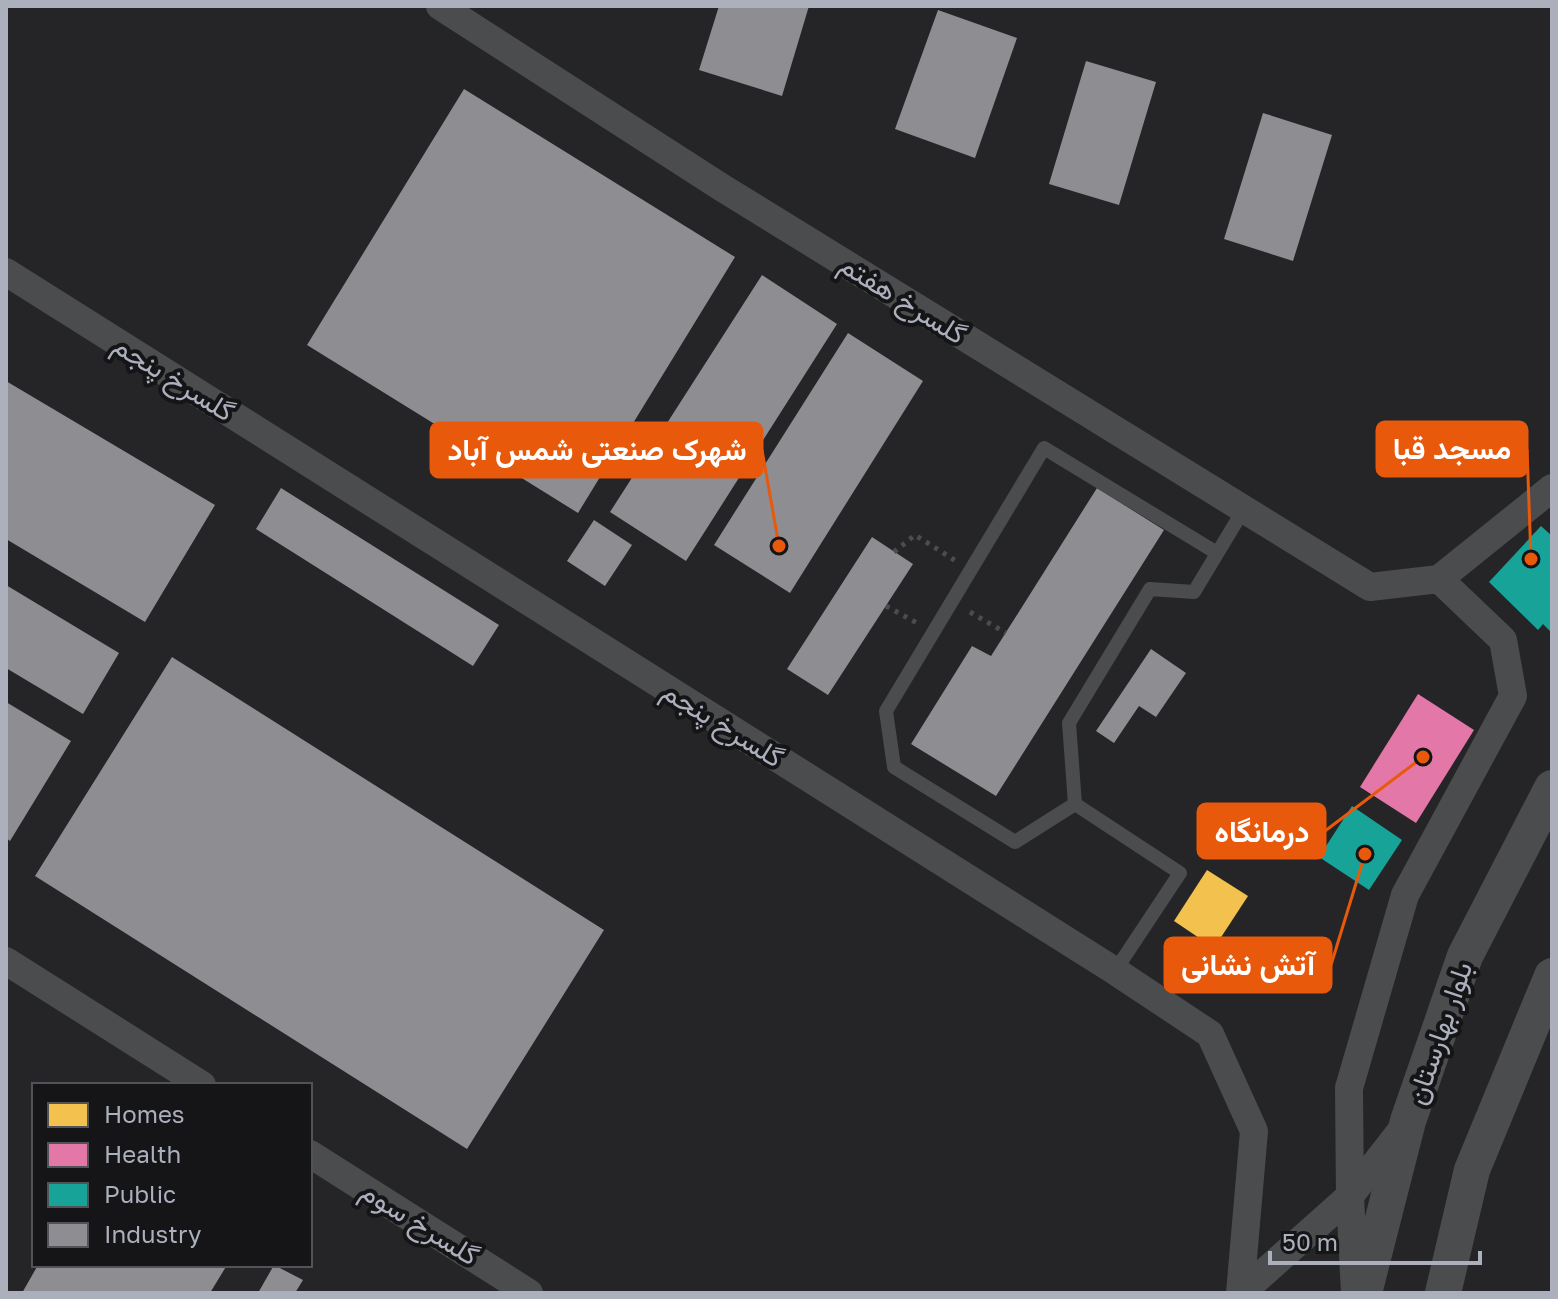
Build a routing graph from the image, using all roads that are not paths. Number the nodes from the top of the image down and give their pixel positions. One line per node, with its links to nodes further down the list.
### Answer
1 (440, 6): 4 (street, گلسرخ هفتم)
2 (6, 272): 10 (street, گلسرخ پنجم)
3 (1552, 488): 6 (street)
4 (1244, 509): 5 (lane); 6 (street, گلسرخ هفتم)
5 (1217, 553): 8 (lane); 8 (lane)
6 (1439, 579): 15 (street)
7 (1552, 788): 13 (street, بلوار بهارستان)
8 (1075, 804): 10 (lane)
9 (6, 961): 12 (street)
10 (1115, 971): 17 (street, گلسرخ پنجم)
11 (1552, 976): 20 (street)
12 (199, 1083)
13 (1408, 1121): 15 (street); 19 (street, بلوار بهارستان)
14 (312, 1155): 16 (street, گلسرخ سوم)
15 (1350, 1196): 17 (street); 18 (street)
16 (529, 1293)
17 (1240, 1293)
18 (1355, 1293)
19 (1364, 1293)
20 (1443, 1293)

